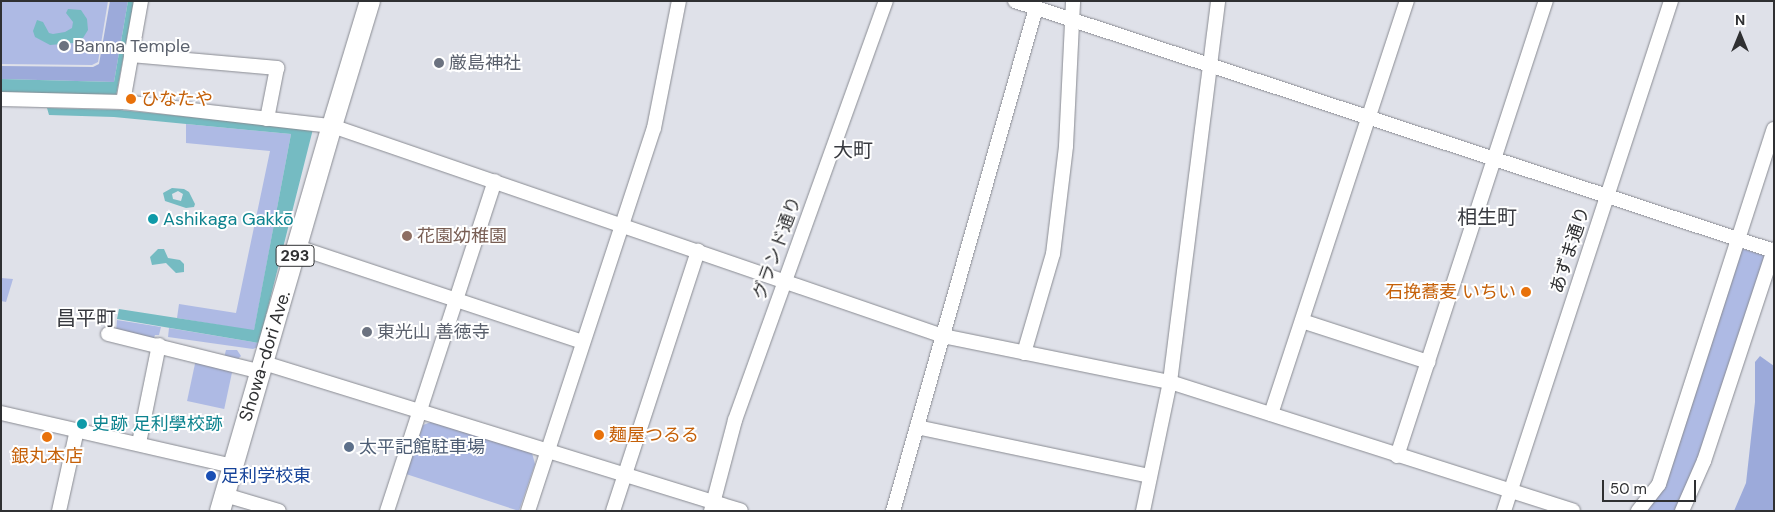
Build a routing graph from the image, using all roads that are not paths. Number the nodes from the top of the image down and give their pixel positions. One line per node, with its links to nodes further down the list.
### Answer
1 (141, 1): 13 (street)
2 (370, 1): 19 (highway, Showa-dori Ave. / 293)
3 (678, 1): 24 (street)
4 (886, 1): 29 (street, グランド通り)
5 (1016, 1): 11 (street)
6 (1073, 1): 12 (street)
7 (1218, 1): 14 (street)
8 (1407, 1): 17 (street)
9 (1546, 1): 21 (street)
10 (1671, 1): 23 (street, あずま通り)
11 (1036, 8): 12 (street); 33 (street)
12 (1073, 20): 14 (street); 36 (street)
13 (131, 55): 16 (street); 18 (street)
14 (1211, 66): 17 (street); 39 (street)
15 (1, 99): 16 (street)
16 (123, 102): 18 (street)
17 (1368, 118): 21 (street); 31 (street)
18 (267, 119): 19 (street)
19 (332, 126): 22 (street); 26 (highway, Showa-dori Ave. / 293)
20 (1774, 129): 25 (street)
21 (1494, 160): 23 (street); 37 (street)
22 (495, 181): 24 (street); 30 (street)
23 (1607, 196): 25 (street); 51 (street, あずま通り)
24 (622, 226): 28 (street); 34 (street)
25 (1738, 238): 27 (street); 64 (street)
26 (297, 247): 30 (street); 38 (highway, Showa-dori Ave. / 293)
27 (1774, 250): 65 (street)
28 (698, 251): 29 (street); 49 (street)
29 (784, 281): 33 (street); 53 (street, グランド通り)
30 (457, 301): 34 (street); 40 (street)
31 (1302, 321): 37 (street); 42 (street)
32 (108, 334): 35 (street)
33 (943, 336): 36 (street); 43 (street)
34 (582, 342): 46 (street)
35 (159, 345): 38 (street); 45 (street)
36 (1024, 353): 39 (street)
37 (1428, 362): 47 (street)
38 (262, 367): 40 (street); 48 (highway, Showa-dori Ave. / 293)
39 (1170, 382): 42 (street); 50 (street)
40 (420, 411): 46 (street); 56 (street)
41 (1, 413): 44 (street)
42 (1271, 414): 47 (street)
43 (917, 427): 50 (street); 60 (street)
44 (77, 430): 45 (street); 54 (street)
45 (139, 443): 48 (street)
46 (548, 452): 49 (street); 57 (street)
47 (1397, 456): 51 (street)
48 (232, 466): 52 (highway, Showa-dori Ave. / 293)
49 (625, 476): 53 (street); 58 (street)
50 (1150, 476): 61 (street)
51 (1510, 492): 62 (street, あずま通り); 63 (street)
52 (223, 503): 55 (street)
53 (712, 506): 59 (street)
54 (59, 511)
55 (279, 511)
56 (387, 511)
57 (528, 511)
58 (613, 511)
59 (741, 511)
60 (893, 511)
61 (1143, 511)
62 (1504, 511)
63 (1573, 511)
64 (1638, 511)
65 (1682, 511)

